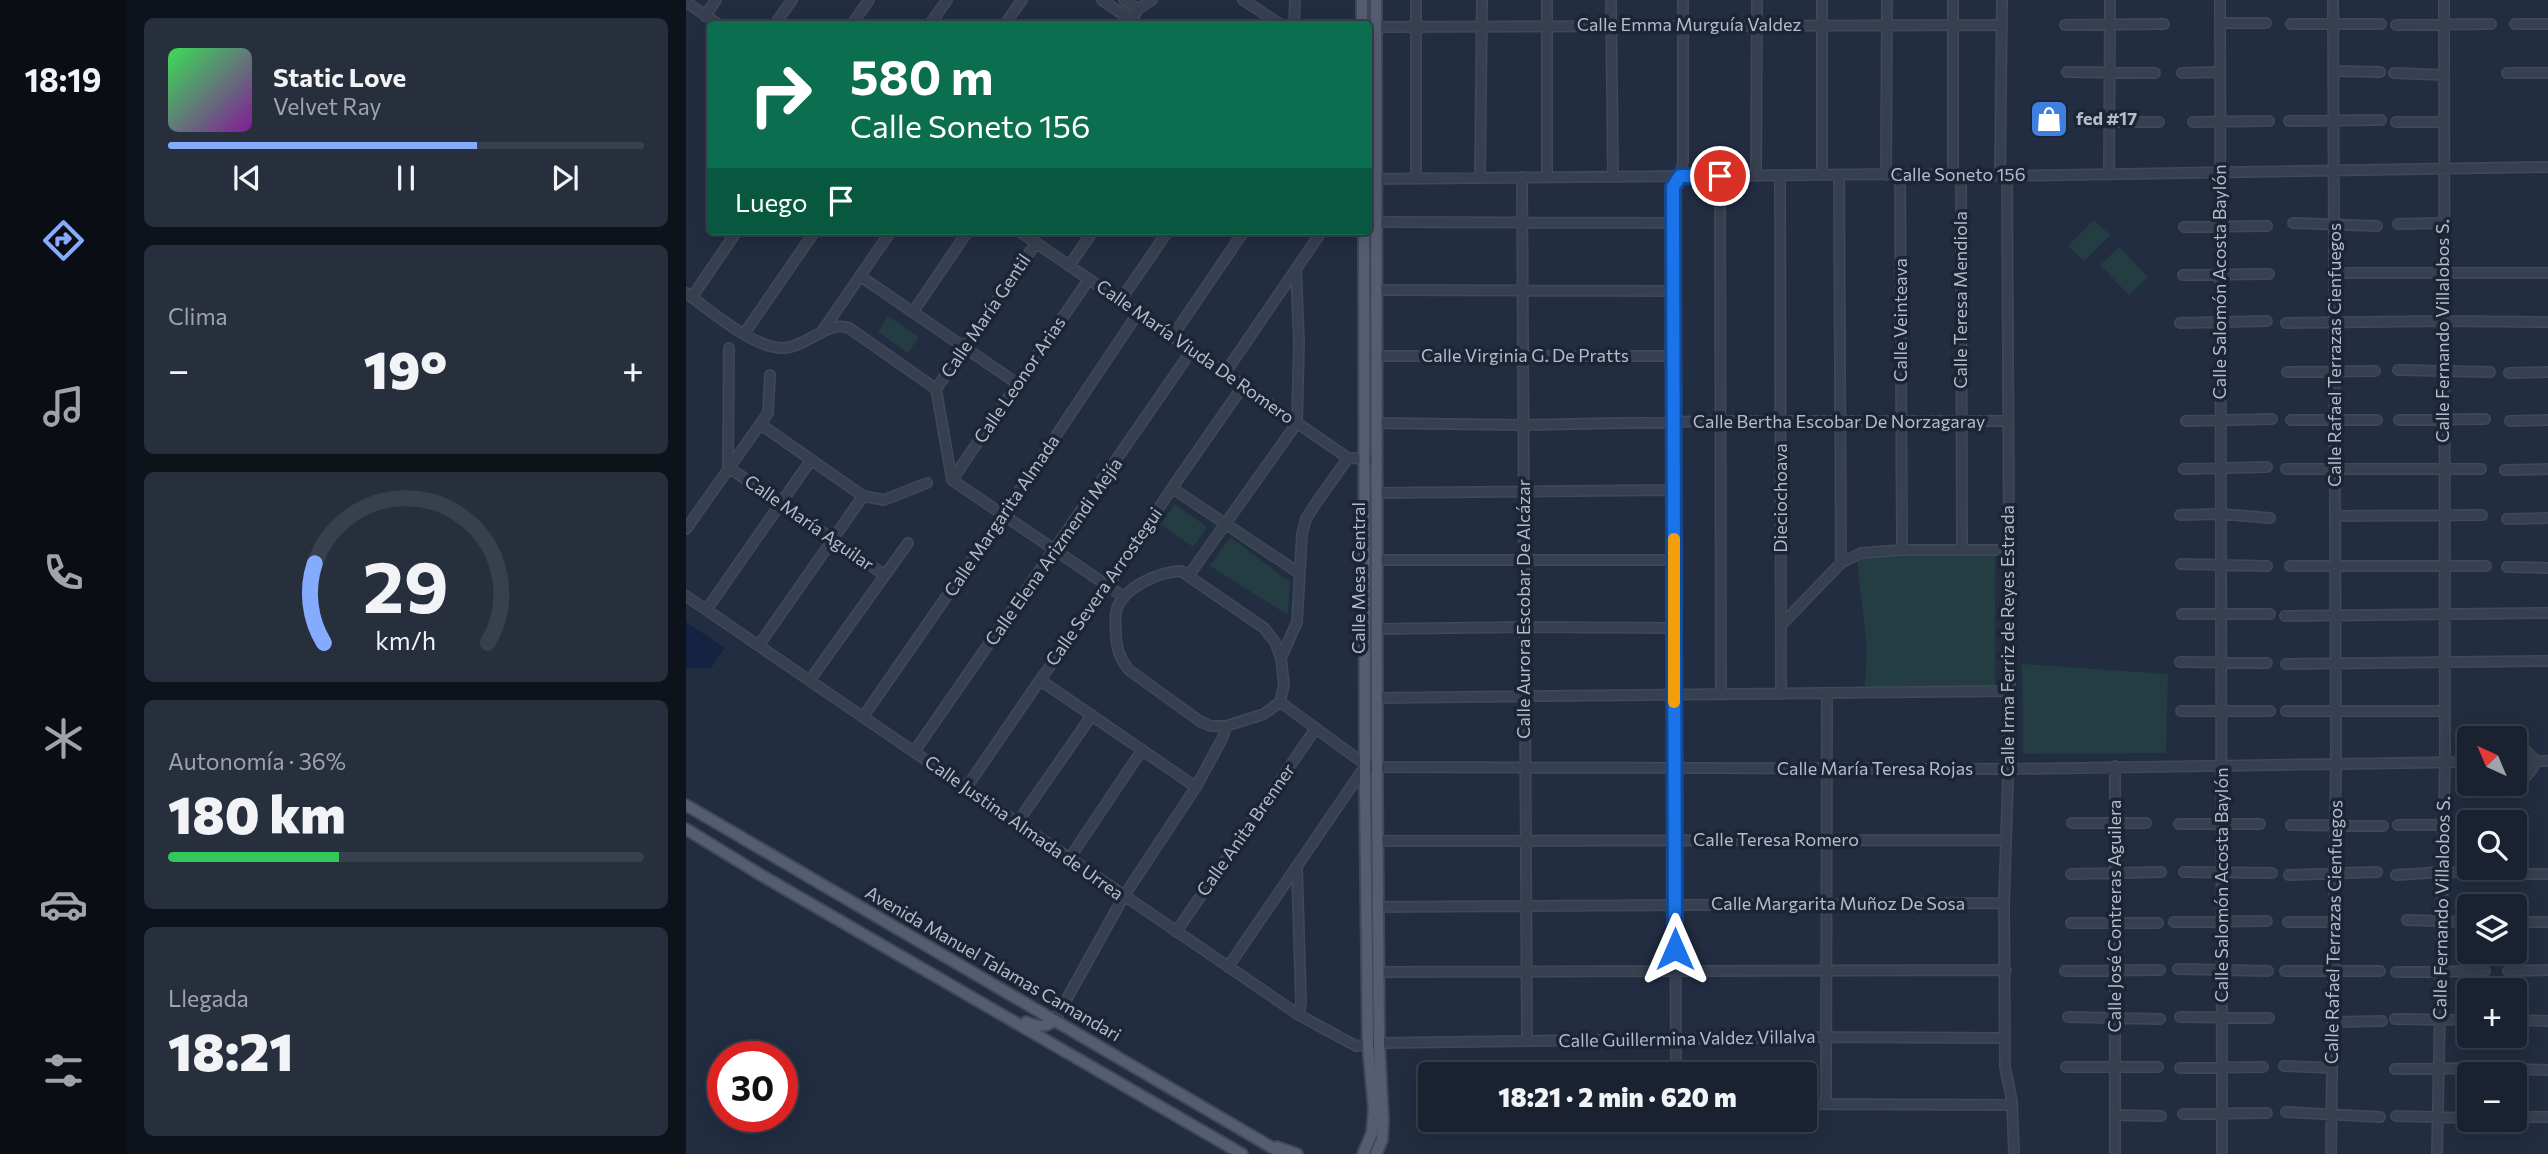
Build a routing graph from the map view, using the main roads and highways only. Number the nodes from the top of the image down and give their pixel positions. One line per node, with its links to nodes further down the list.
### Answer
1 (1362, 0): 3 (main road)
2 (1376, 0): 4 (main road, Calle Mesa Central)
3 (1362, 21)
4 (1372, 178): 6 (main road, Calle Mesa Central)
5 (1364, 235): 6 (main road, Calle Mesa Central)
6 (1370, 459): 11 (main road, Calle Mesa Central); 11 (main road, Calle Mesa Central)
7 (686, 803): 10 (main road, Avenida Manuel Talamas Camandari)
8 (686, 829): 9 (main road)
9 (994, 1009): 10 (main road); 13 (main road)
10 (1055, 1020): 12 (main road, Avenida Manuel Talamas Camandari)
11 (1374, 1044): 16 (main road, Calle Mesa Central); 17 (main road, Calle Mesa Central)
12 (1262, 1142): 14 (main road, Avenida Manuel Talamas Camandari); 15 (main road)
13 (1241, 1154)
14 (1283, 1154)
15 (1297, 1154)
16 (1363, 1154)
17 (1376, 1154)

